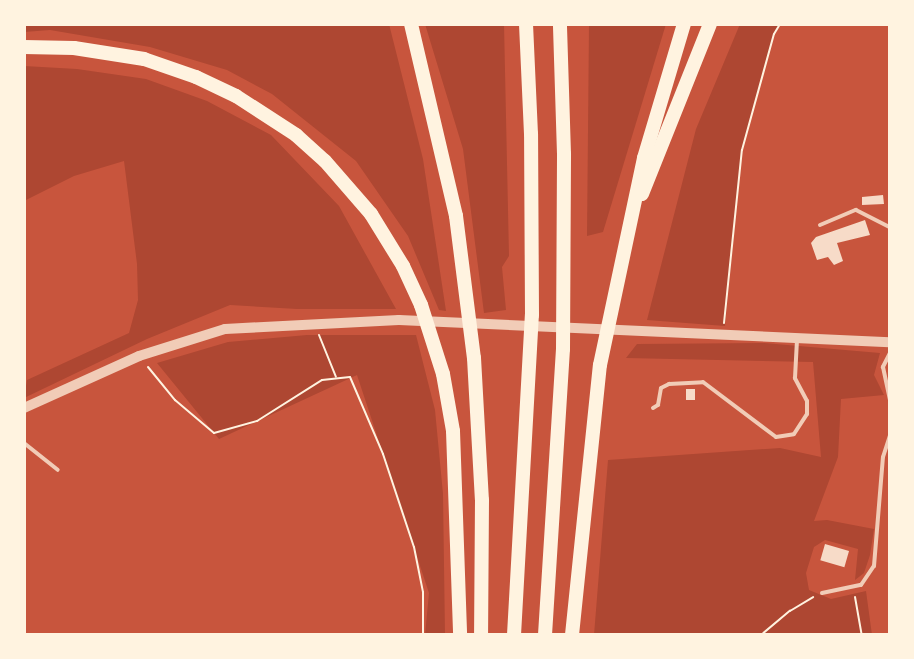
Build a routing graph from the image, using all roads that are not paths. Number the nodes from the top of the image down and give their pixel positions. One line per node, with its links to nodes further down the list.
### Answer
1 (411, 24): 21 (highway)
2 (526, 24): 22 (highway)
3 (560, 24): 23 (highway)
4 (684, 24): 7 (highway)
5 (710, 24): 7 (highway)
6 (24, 47): 20 (highway)
7 (631, 220): 24 (highway)
8 (820, 225): 9 (lane)
9 (890, 227)
10 (797, 338): 11 (street); 14 (street); 15 (lane)
11 (890, 342)
12 (890, 353): 13 (lane)
13 (890, 400)
14 (24, 408)
15 (653, 408)
16 (890, 435): 19 (lane)
17 (24, 443): 18 (lane)
18 (58, 470)
19 (822, 593)
20 (460, 635)
21 (481, 635)
22 (514, 635)
23 (545, 635)
24 (572, 635)

